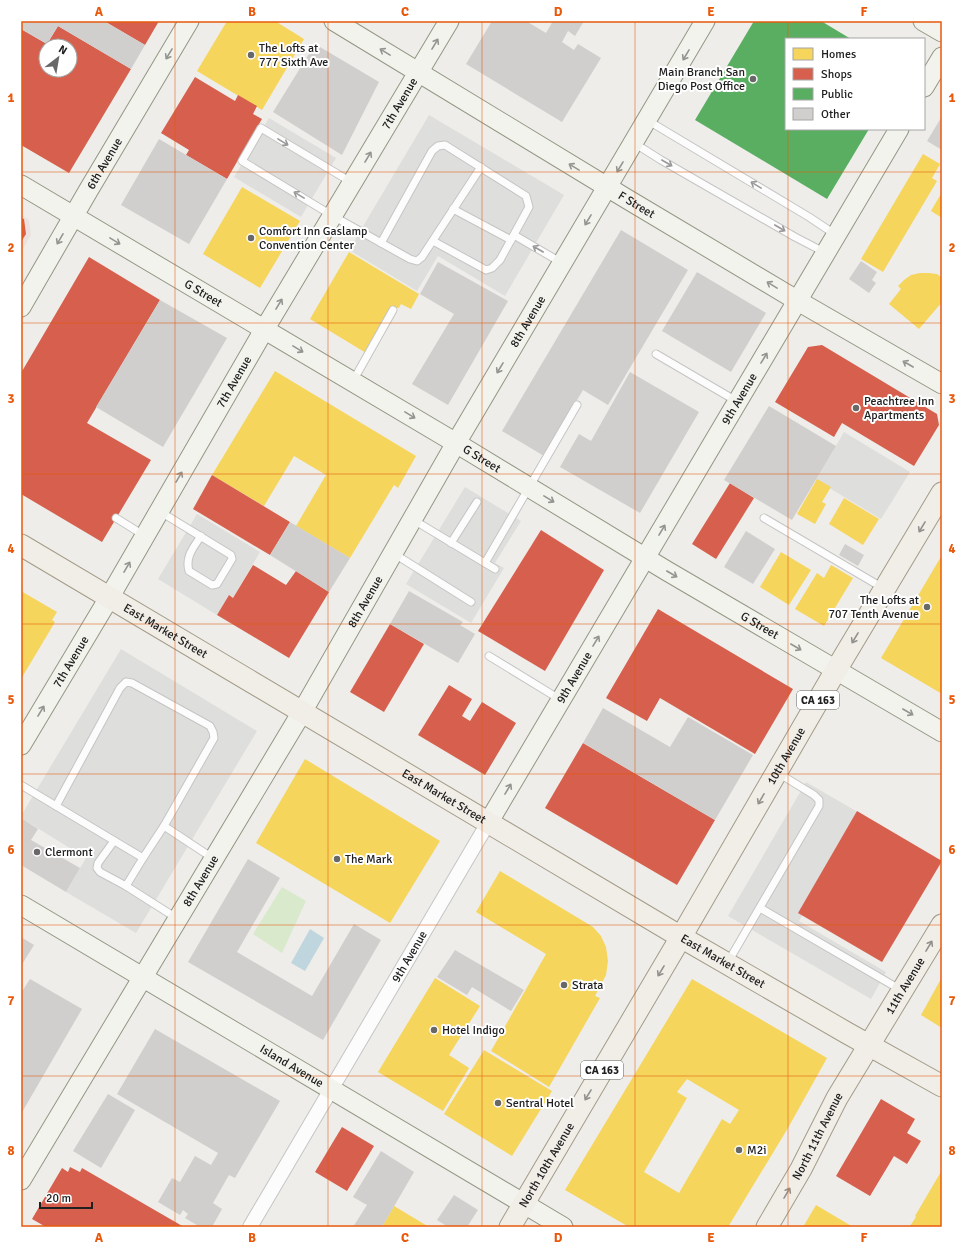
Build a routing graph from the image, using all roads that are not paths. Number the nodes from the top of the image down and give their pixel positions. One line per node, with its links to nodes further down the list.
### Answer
1 (189, 21): 18 (street, 6th Avenue, one-way to 18)
2 (334, 21): 8 (street, F Street, one-way to 2)
3 (449, 21): 8 (street, 7th Avenue, one-way to 3)
4 (706, 21): 10 (street, 8th Avenue, one-way to 10)
5 (923, 21): 6 (street)
6 (942, 32)
7 (942, 57): 9 (street)
8 (419, 72): 14 (street, 7th Avenue, one-way to 8); 16 (street, F Street, one-way to 8)
9 (925, 85)
10 (647, 120): 12 (street, 8th Avenue); 20 (lane, one-way to 10)
11 (898, 130): 20 (street, 9th Avenue)
12 (634, 143): 16 (street, 8th Avenue, one-way to 16); 24 (lane, one-way to 24)
13 (481, 167): 17 (lane); 21 (lane); 23 (lane)
14 (352, 183): 19 (street, 7th Avenue); 19 (lane, one-way to 14)
15 (21, 185): 18 (street, G Street)
16 (608, 187): 25 (street, 8th Avenue, one-way to 25); 26 (street, F Street, one-way to 16)
17 (453, 209): 21 (lane); 22 (lane)
18 (73, 216): 27 (street, 6th Avenue, one-way to 27); 29 (street, G Street, one-way to 29)
19 (332, 216): 23 (lane); 29 (street, 7th Avenue, one-way to 19)
20 (836, 236): 24 (street, 9th Avenue)
21 (513, 238): 22 (lane); 25 (lane, one-way to 21)
22 (433, 241): 23 (lane)
23 (380, 243)
24 (826, 253): 26 (street, 9th Avenue)
25 (562, 263): 35 (street, 8th Avenue, one-way to 35)
26 (798, 301): 32 (street, F Street, one-way to 26); 33 (street, 9th Avenue, one-way to 26)
27 (21, 307)
28 (393, 310): 31 (lane)
29 (264, 330): 31 (street, G Street, one-way to 31); 39 (street, 7th Avenue, one-way to 29)
30 (656, 354): 33 (lane)
31 (352, 382): 35 (street, G Street, one-way to 35)
32 (942, 384)
33 (738, 402): 48 (street, 9th Avenue, one-way to 33)
34 (577, 405): 36 (lane)
35 (456, 443): 36 (street, G Street); 42 (street, 8th Avenue)
36 (529, 487): 48 (street, G Street, one-way to 48); 49 (lane)
37 (942, 494): 51 (main road, 10th Avenue / CA 163, one-way to 51)
38 (477, 502): 45 (lane)
39 (159, 511): 43 (street, 7th Avenue); 44 (lane)
40 (116, 518): 43 (lane)
41 (764, 518): 51 (lane)
42 (412, 519): 45 (lane); 47 (street, 8th Avenue)
43 (145, 536): 52 (street, 7th Avenue, one-way to 43)
44 (201, 536): 44 (lane)
45 (451, 543): 49 (lane)
46 (21, 545): 52 (main road, East Market Street)
47 (392, 553): 53 (lane); 57 (street, 8th Avenue)
48 (645, 558): 55 (street, G Street, one-way to 55); 56 (street, 9th Avenue, one-way to 48)
49 (485, 563): 50 (lane)
50 (495, 569)
51 (884, 589): 55 (main road, 10th Avenue / CA 163, one-way to 55)
52 (109, 598): 57 (main road, East Market Street); 59 (street, 7th Avenue, one-way to 52)
53 (471, 602)
54 (489, 656): 56 (lane)
55 (836, 670): 58 (street, G Street, one-way to 58); 60 (main road, 10th Avenue / CA 163)
56 (561, 700): 63 (street, 9th Avenue, one-way to 56)
57 (302, 712): 63 (main road, East Market Street); 67 (street, 8th Avenue)
58 (942, 732)
59 (21, 745)
60 (776, 772): 70 (lane); 73 (main road, 10th Avenue / CA 163, one-way to 73)
61 (21, 785): 62 (lane)
62 (56, 806): 64 (lane); 65 (lane)
63 (488, 823): 73 (main road, East Market Street); 79 (street, 9th Avenue)
64 (164, 826): 66 (lane); 67 (lane)
65 (114, 841): 66 (lane); 68 (lane)
66 (144, 858): 68 (lane)
67 (214, 859): 71 (street, 8th Avenue)
68 (126, 886): 71 (lane)
69 (21, 905): 75 (street, Island Avenue)
70 (760, 908): 74 (lane); 76 (lane)
71 (178, 919): 75 (street, 8th Avenue)
72 (942, 925): 76 (main road, 11th Avenue, one-way to 72)
73 (681, 937): 74 (main road, East Market Street); 81 (main road, North 10th Avenue / CA 163, one-way to 81)
74 (727, 964): 77 (main road, East Market Street)
75 (143, 977): 79 (street, Island Avenue); 80 (street, 8th Avenue)
76 (902, 990): 77 (main road, 11th Avenue)
77 (868, 1046): 78 (main road, East Market Street); 85 (main road, North 11th Avenue, one-way to 77)
78 (942, 1086)
79 (331, 1088): 81 (street, Island Avenue); 82 (street, 9th Avenue)
80 (21, 1180)
81 (524, 1204): 83 (main road, North 10th Avenue / CA 163); 84 (street, Island Avenue)
82 (250, 1227)
83 (510, 1227)
84 (563, 1227)
85 (767, 1227)

